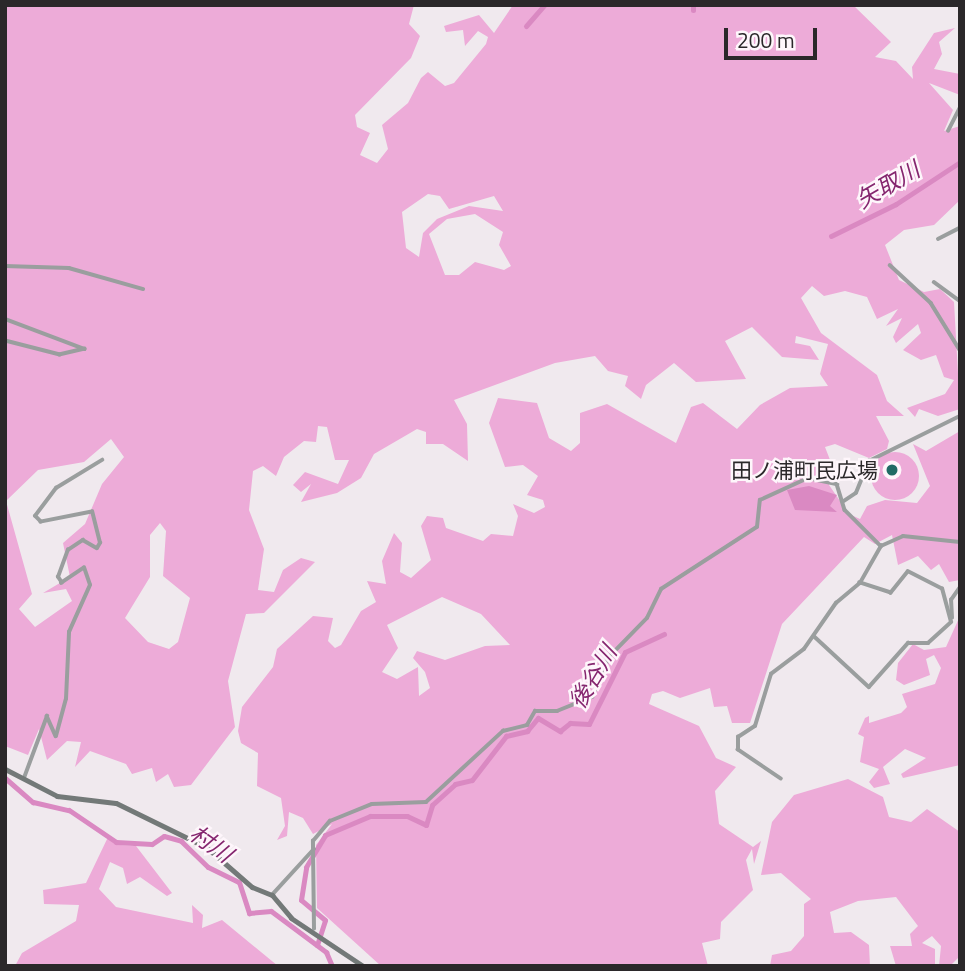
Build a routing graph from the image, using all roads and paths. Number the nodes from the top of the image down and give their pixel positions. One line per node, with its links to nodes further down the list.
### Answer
1 (960, 107): 2 (street)
2 (948, 131)
3 (960, 228): 4 (street)
4 (938, 239)
5 (890, 265): 12 (street)
6 (5, 266): 8 (street)
7 (934, 282): 9 (street)
8 (143, 289)
9 (960, 301)
10 (5, 319): 11 (street)
11 (5, 341)
12 (960, 350)
13 (960, 416): 15 (street)
14 (102, 460): 23 (street)
15 (844, 501): 17 (street); 25 (street)
16 (960, 542): 17 (street)
17 (881, 546): 18 (street)
18 (860, 583): 20 (street); 21 (street)
19 (960, 587): 20 (street)
20 (953, 618): 21 (street)
21 (814, 636): 24 (street)
22 (5, 769): 23 (main road)
23 (24, 778): 26 (main road)
24 (781, 779)
25 (314, 849): 26 (street); 27 (street)
26 (272, 895): 27 (main road)
27 (314, 929): 28 (main road)
28 (363, 966)

